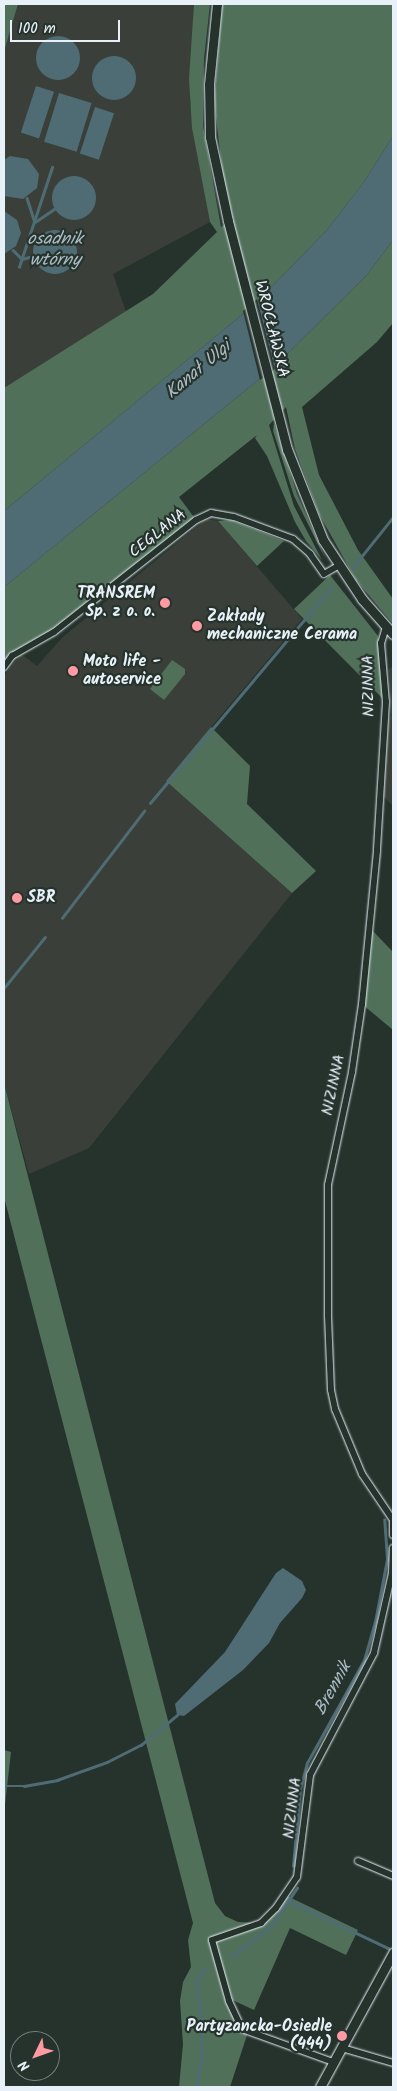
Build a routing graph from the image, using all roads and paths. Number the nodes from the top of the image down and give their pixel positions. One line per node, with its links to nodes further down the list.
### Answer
1 (217, 4): 2 (main road, WROCŁAWSKA)
2 (338, 566): 3 (main road, WROCŁAWSKA); 4 (street, CEGLANA)
3 (390, 631): 5 (street, NIZINNA)
4 (4, 667)
5 (393, 1520): 6 (street, NIZINNA)
6 (393, 1535)
7 (393, 1548): 12 (street, NIZINNA)
8 (358, 1860): 9 (street)
9 (393, 1876)
10 (393, 1953): 11 (main road)
11 (342, 2048): 12 (main road); 13 (street)
12 (333, 2062): 14 (main road)
13 (393, 2063)
14 (320, 2087)

